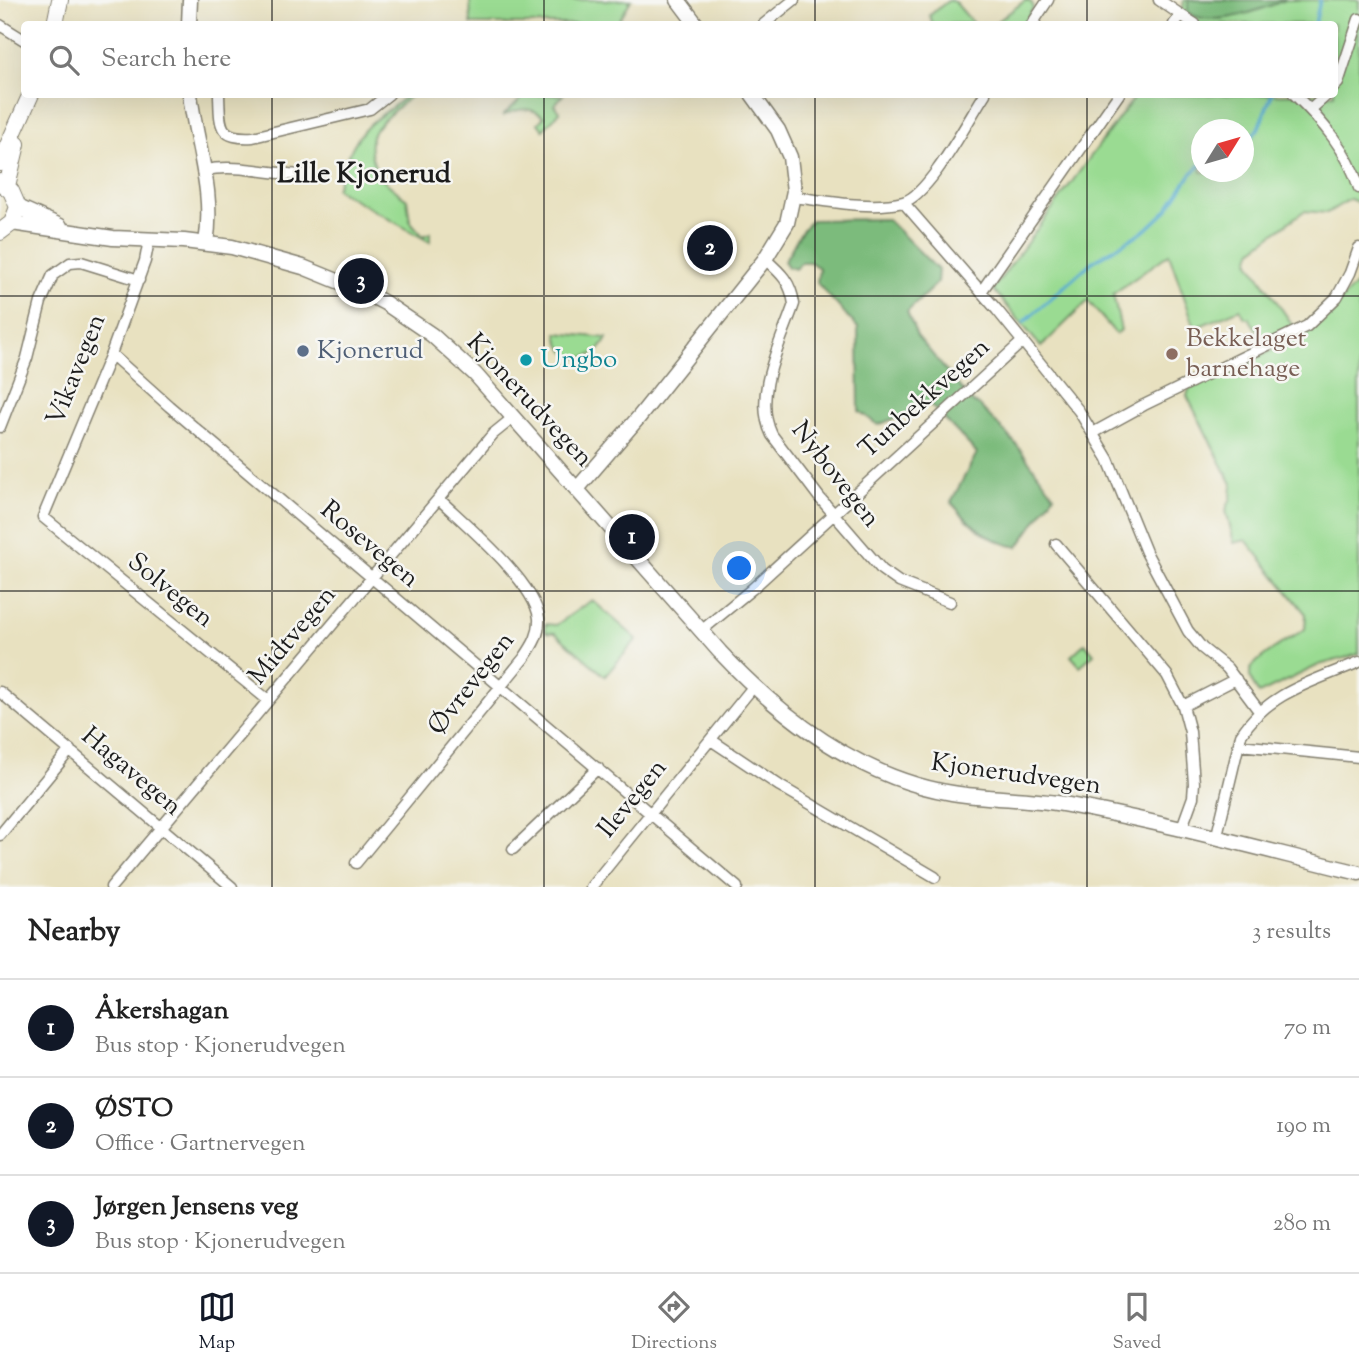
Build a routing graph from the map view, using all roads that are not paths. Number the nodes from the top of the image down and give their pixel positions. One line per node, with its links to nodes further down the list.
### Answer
1 (60, 0): 9 (main road)
2 (190, 0): 10 (main road)
3 (678, 0): 11 (main road)
4 (794, 0): 12 (street)
5 (1048, 0): 13 (street)
6 (1159, 0): 8 (street)
7 (1359, 19): 16 (street)
8 (1178, 20)
9 (56, 21)
10 (189, 21)
11 (694, 21)
12 (768, 21)
13 (1034, 21)
14 (0, 25): 15 (street)
15 (21, 38)
16 (1338, 84)
17 (30, 98): 27 (main road)
18 (191, 98): 29 (main road)
19 (219, 98): 20 (street)
20 (384, 98)
21 (755, 98): 33 (main road)
22 (982, 98): 34 (street)
23 (1116, 98): 43 (street)
24 (1298, 98): 26 (street)
25 (1324, 98): 26 (street)
26 (1310, 110): 32 (street)
27 (23, 116): 28 (main road); 31 (main road)
28 (0, 163)
29 (205, 170): 30 (street); 39 (main road)
30 (311, 175)
31 (4, 184): 35 (main road)
32 (1359, 188)
33 (794, 197): 34 (street); 41 (main road)
34 (903, 202): 43 (street, Tunbekkvegen)
35 (18, 207): 36 (main road); 37 (main road, Kjonerudvegen)
36 (6, 227): 37 (main road, Kjonerudvegen)
37 (67, 230): 38 (main road, Kjonerudvegen)
38 (149, 240): 39 (main road, Kjonerudvegen); 42 (street, Vikavegen)
39 (206, 243): 46 (main road, Kjonerudvegen)
40 (1359, 248): 48 (street)
41 (765, 259): 49 (main road); 51 (street, Nybovegen)
42 (139, 280): 45 (street, Vikavegen); 47 (street)
43 (981, 292): 44 (street, Tunbekkvegen)
44 (1023, 341): 48 (street, Tunbekkvegen); 51 (street, Tunbekkvegen)
45 (111, 354): 52 (street, Vikavegen); 54 (street, Rosevegen)
46 (514, 417): 49 (main road, Kjonerudvegen); 50 (street, Midtvegen)
47 (0, 427)
48 (1093, 433): 58 (street, Tunbekkvegen)
49 (577, 489): 56 (main road, Kjonerudvegen)
50 (439, 499): 54 (street, Midtvegen); 59 (street, Øvrevegen)
51 (832, 513): 55 (street, Nybovegen); 56 (street, Tunbekkvegen)
52 (43, 517): 62 (street, Solvegen)
53 (1055, 544): 63 (street)
54 (372, 578): 59 (street, Rosevegen); 62 (street, Midtvegen)
55 (950, 603)
56 (701, 631): 60 (main road, Kjonerudvegen)
57 (1359, 662): 64 (street)
58 (1236, 679): 63 (street); 64 (street, Tunbekkvegen)
59 (501, 687): 69 (street, Rosevegen); 76 (street, Øvrevegen)
60 (754, 687): 65 (street, Ilevegen); 72 (main road, Kjonerudvegen)
61 (0, 692): 67 (street, Hagavegen)
62 (268, 700): 71 (street, Midtvegen)
63 (1183, 706): 72 (street)
64 (1259, 710): 66 (street)
65 (711, 740): 70 (street, Ilevegen); 78 (street)
66 (1239, 745): 68 (street); 74 (street)
67 (69, 750): 71 (street, Hagavegen); 73 (street)
68 (1359, 757)
69 (598, 768): 70 (street, Rosevegen); 75 (street)
70 (650, 814): 81 (street, Ilevegen); 82 (street, Rosevegen)
71 (160, 827): 79 (street, Midtvegen); 80 (street, Hagavegen)
72 (1181, 830): 74 (main road, Kjonerudvegen)
73 (0, 835)
74 (1216, 838): 77 (main road, Kjonerudvegen)
75 (513, 849)
76 (356, 863)
77 (1359, 873)
78 (934, 877)
79 (111, 887)
80 (232, 887)
81 (591, 887)
82 (737, 887)

